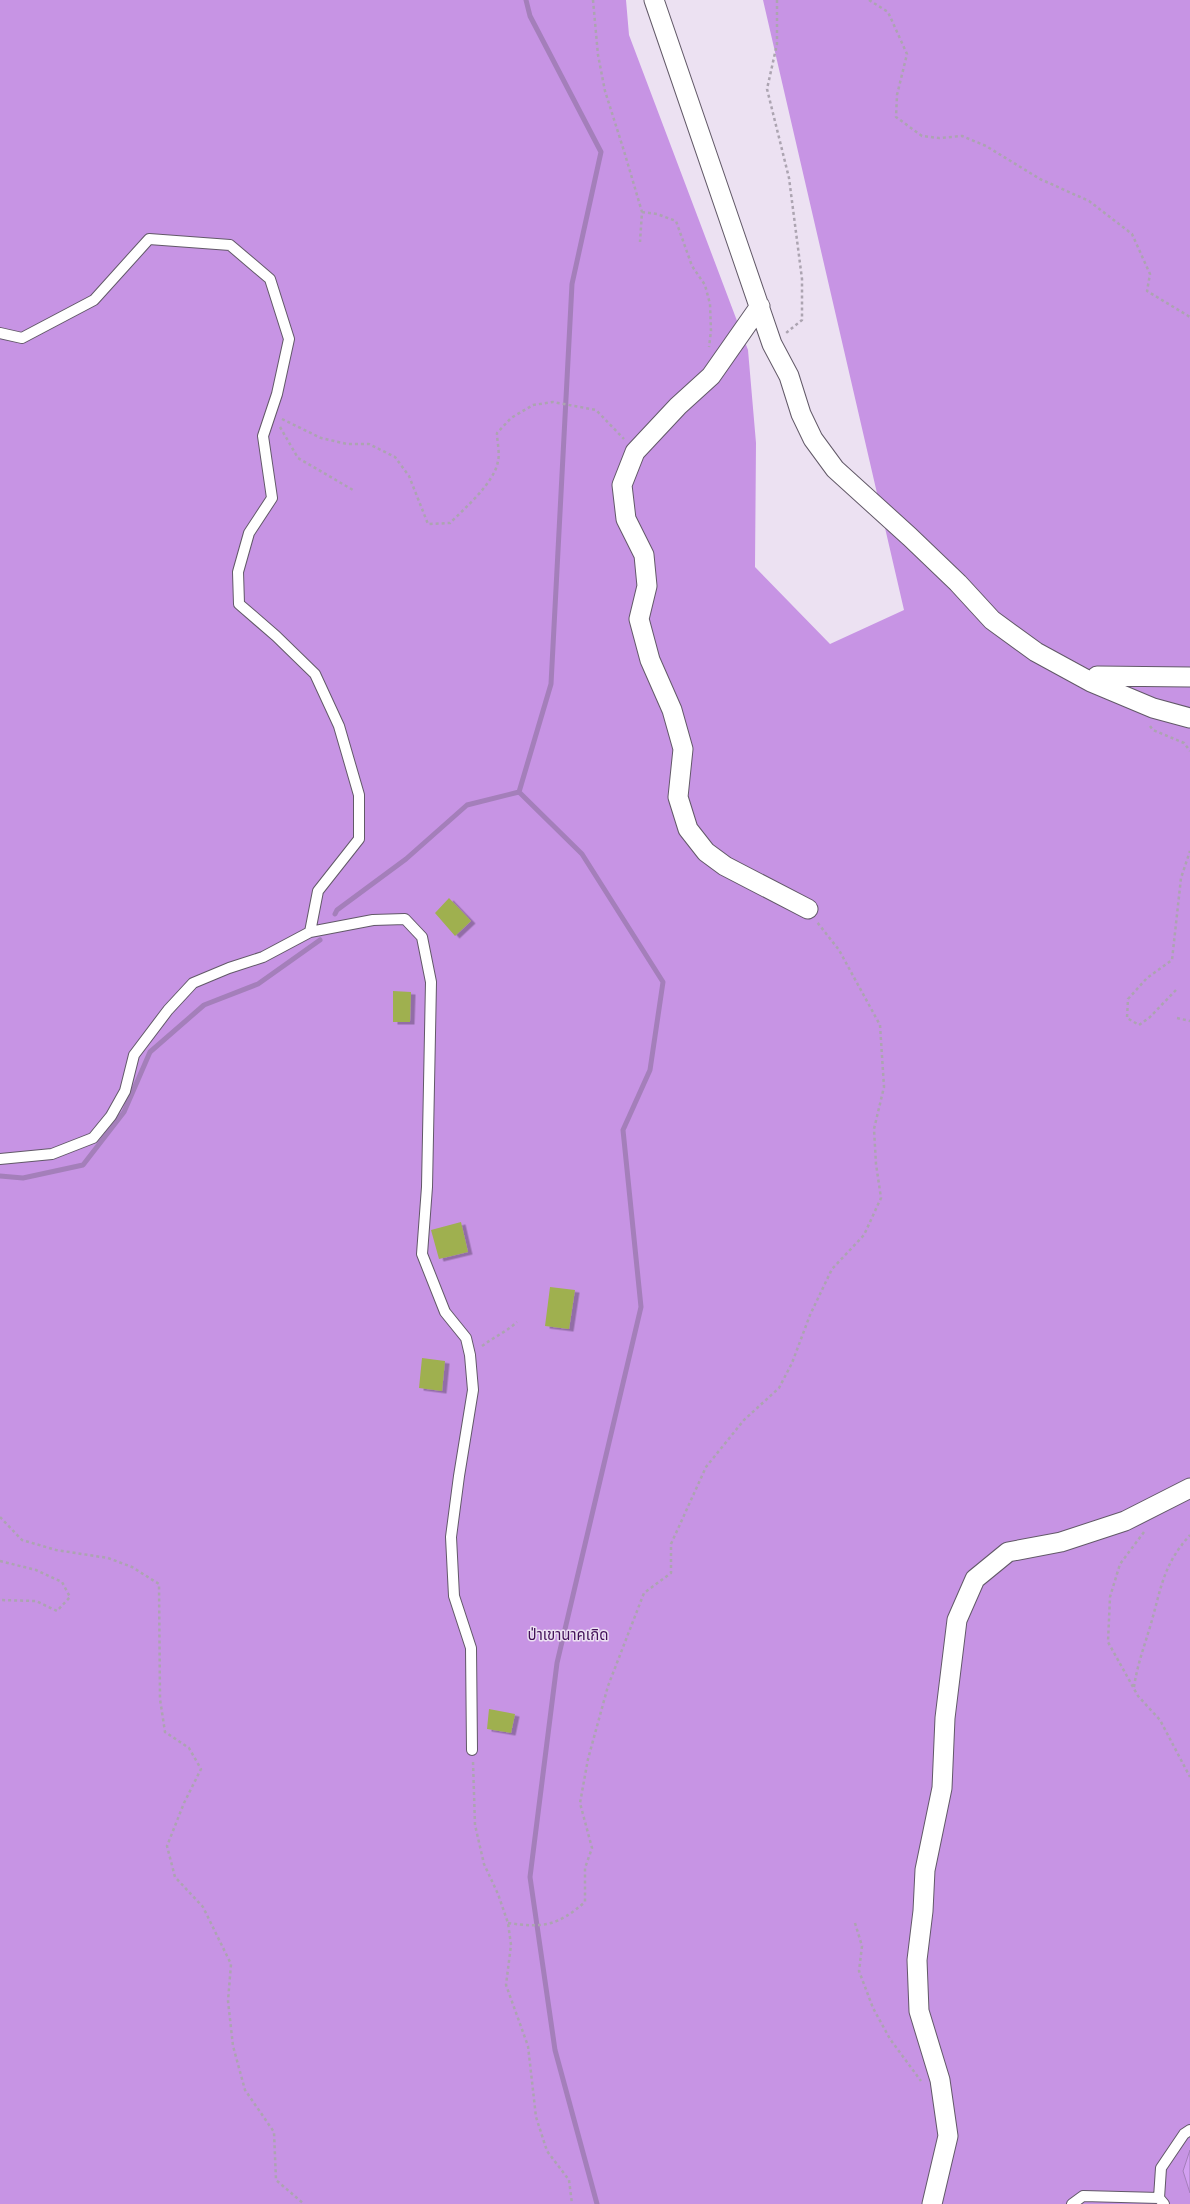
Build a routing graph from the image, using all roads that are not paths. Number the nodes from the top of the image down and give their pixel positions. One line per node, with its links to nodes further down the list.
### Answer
1 (654, 0): 2 (street)
2 (760, 306): 6 (street); 7 (street)
3 (0, 333): 8 (lane)
4 (1097, 676): 5 (street)
5 (1190, 677)
6 (1190, 718)
7 (808, 909)
8 (310, 932): 9 (lane); 11 (lane)
9 (0, 1159)
10 (1190, 1488): 14 (street)
11 (472, 1750)
12 (1190, 2130): 13 (lane)
13 (1162, 2201): 15 (lane)
14 (932, 2204)
15 (1072, 2204)

